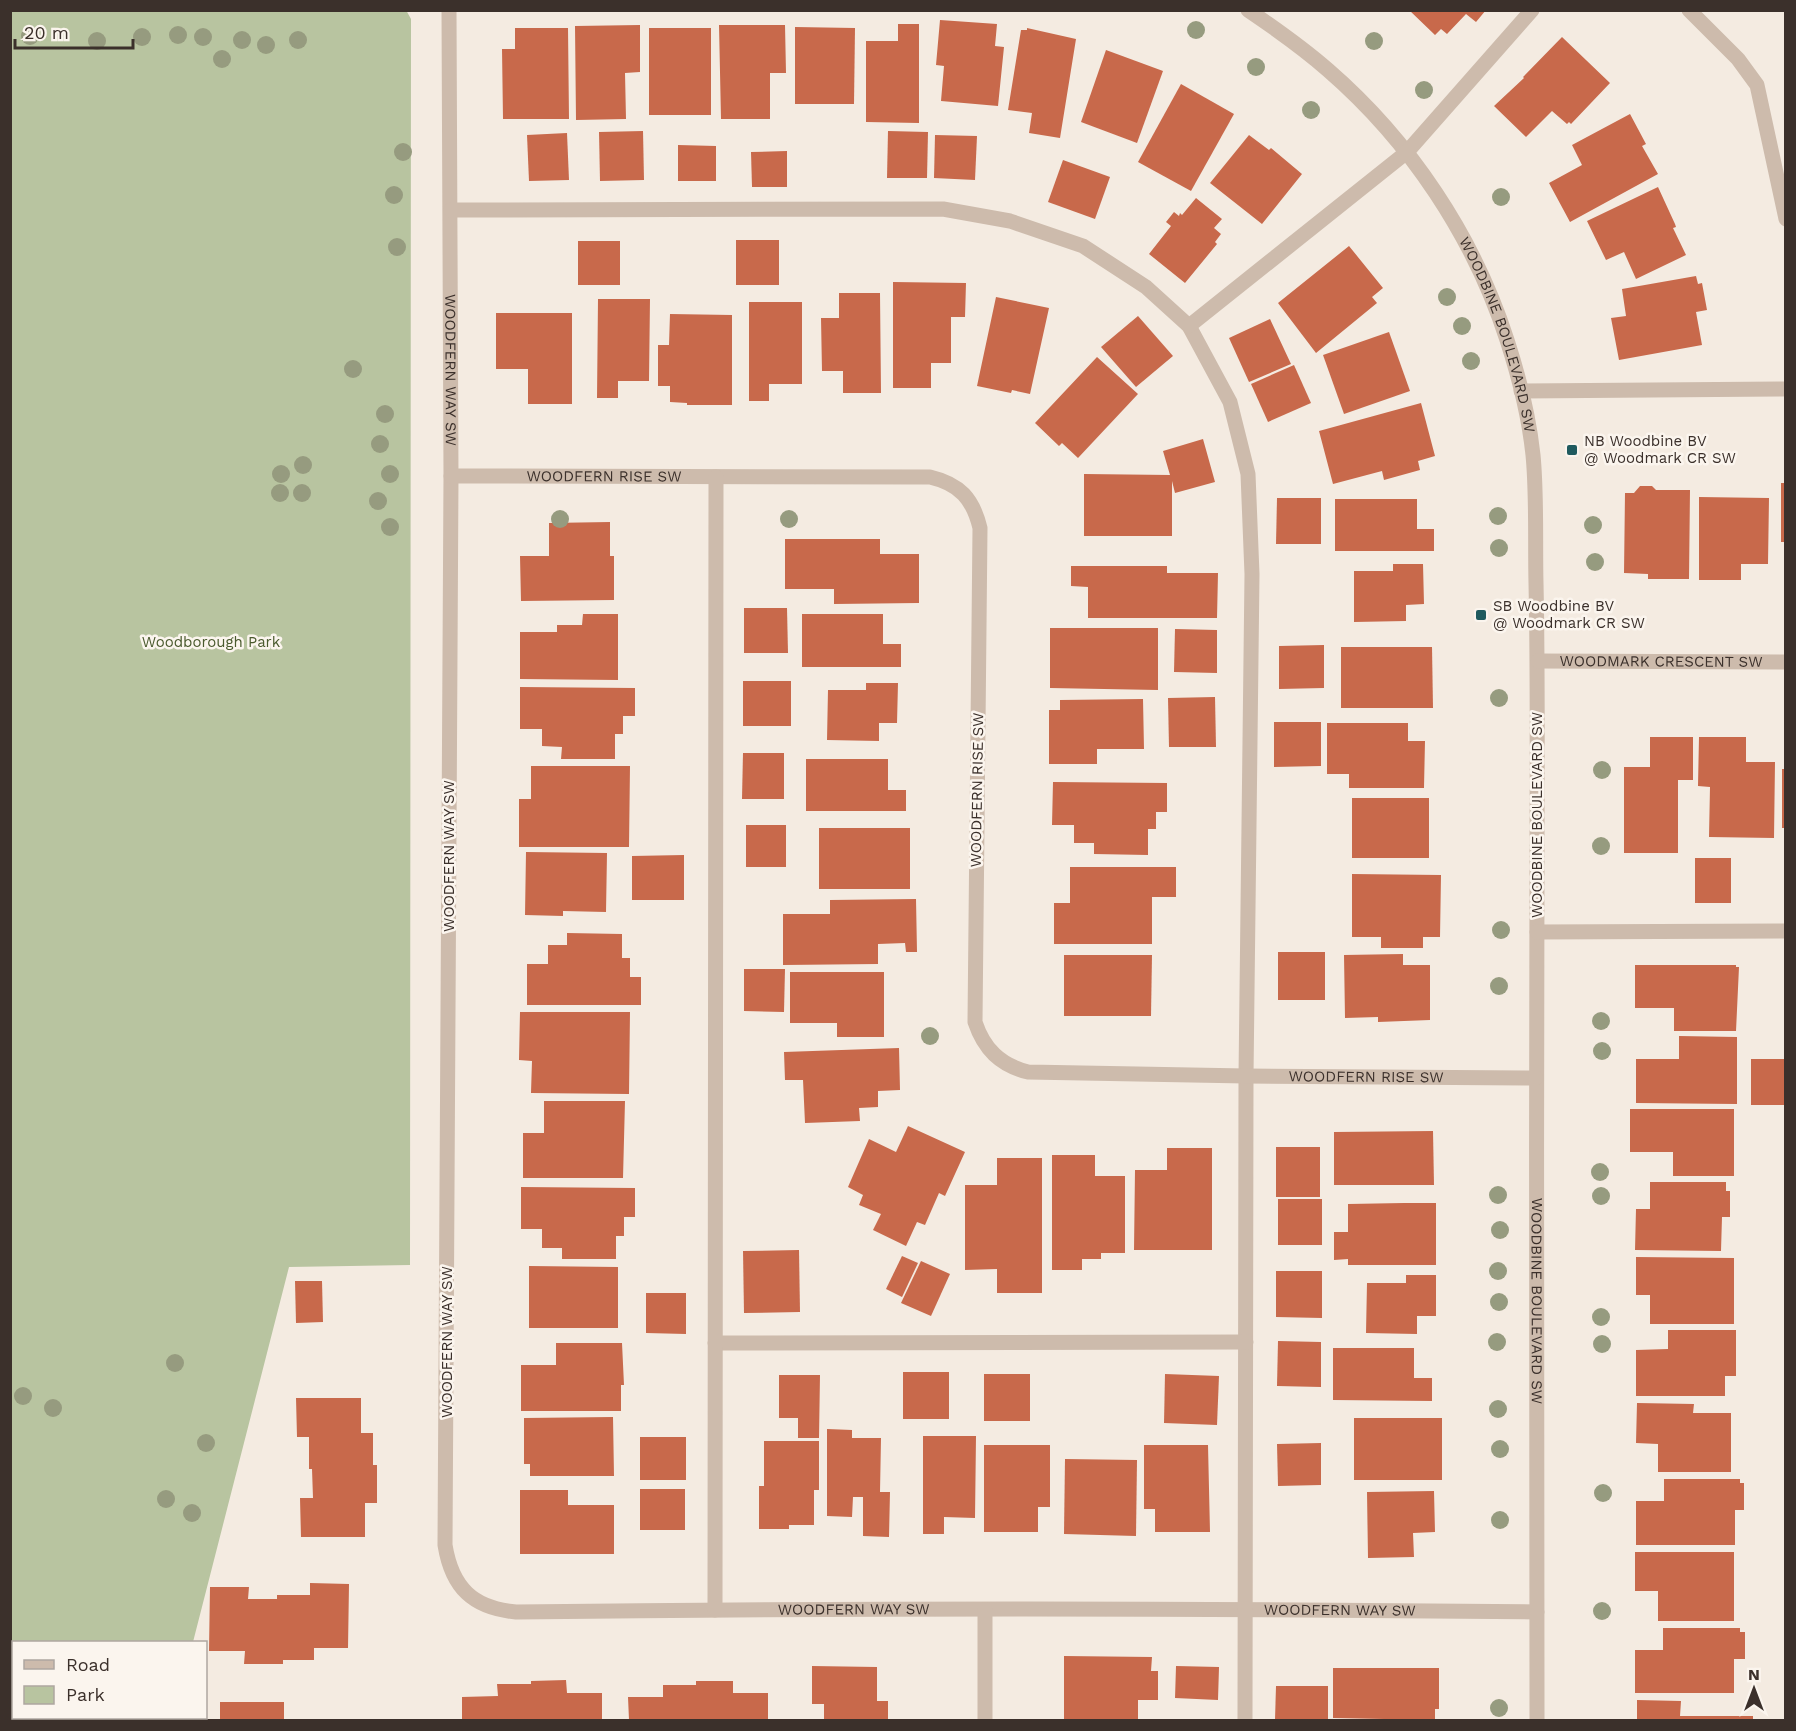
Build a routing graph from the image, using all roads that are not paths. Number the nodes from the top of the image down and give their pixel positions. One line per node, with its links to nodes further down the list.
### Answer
1 (449, 10): 6 (street, WOODFERN WAY SW)
2 (1248, 10): 5 (street, WOODBINE BOULEVARD SW)
3 (1532, 10): 5 (street)
4 (1689, 10): 7 (street)
5 (1407, 152): 8 (street); 10 (street, WOODBINE BOULEVARD SW)
6 (450, 210): 8 (street); 11 (street, WOODFERN WAY SW)
7 (1785, 219)
8 (1189, 326): 17 (street)
9 (1785, 389): 10 (street)
10 (1521, 391): 13 (street, WOODBINE BOULEVARD SW)
11 (451, 476): 12 (street, WOODFERN RISE SW); 22 (street, WOODFERN WAY SW)
12 (716, 477): 17 (street, WOODFERN RISE SW); 20 (street)
13 (1538, 661): 14 (street, WOODMARK CRESCENT SW); 16 (street, WOODBINE BOULEVARD SW)
14 (1785, 662)
15 (1785, 931): 16 (street)
16 (1537, 932): 18 (street, WOODBINE BOULEVARD SW)
17 (1246, 1076): 18 (street, WOODFERN RISE SW); 19 (street)
18 (1536, 1078): 24 (street, WOODBINE BOULEVARD SW)
19 (1246, 1342): 20 (street); 21 (street)
20 (715, 1343): 22 (street)
21 (1245, 1608): 23 (street, WOODFERN WAY SW); 24 (street, WOODFERN WAY SW); 26 (street)
22 (715, 1610): 23 (street, WOODFERN WAY SW)
23 (985, 1610): 25 (street)
24 (1537, 1612): 27 (street, WOODBINE BOULEVARD SW)
25 (985, 1720)
26 (1245, 1720)
27 (1537, 1720)

